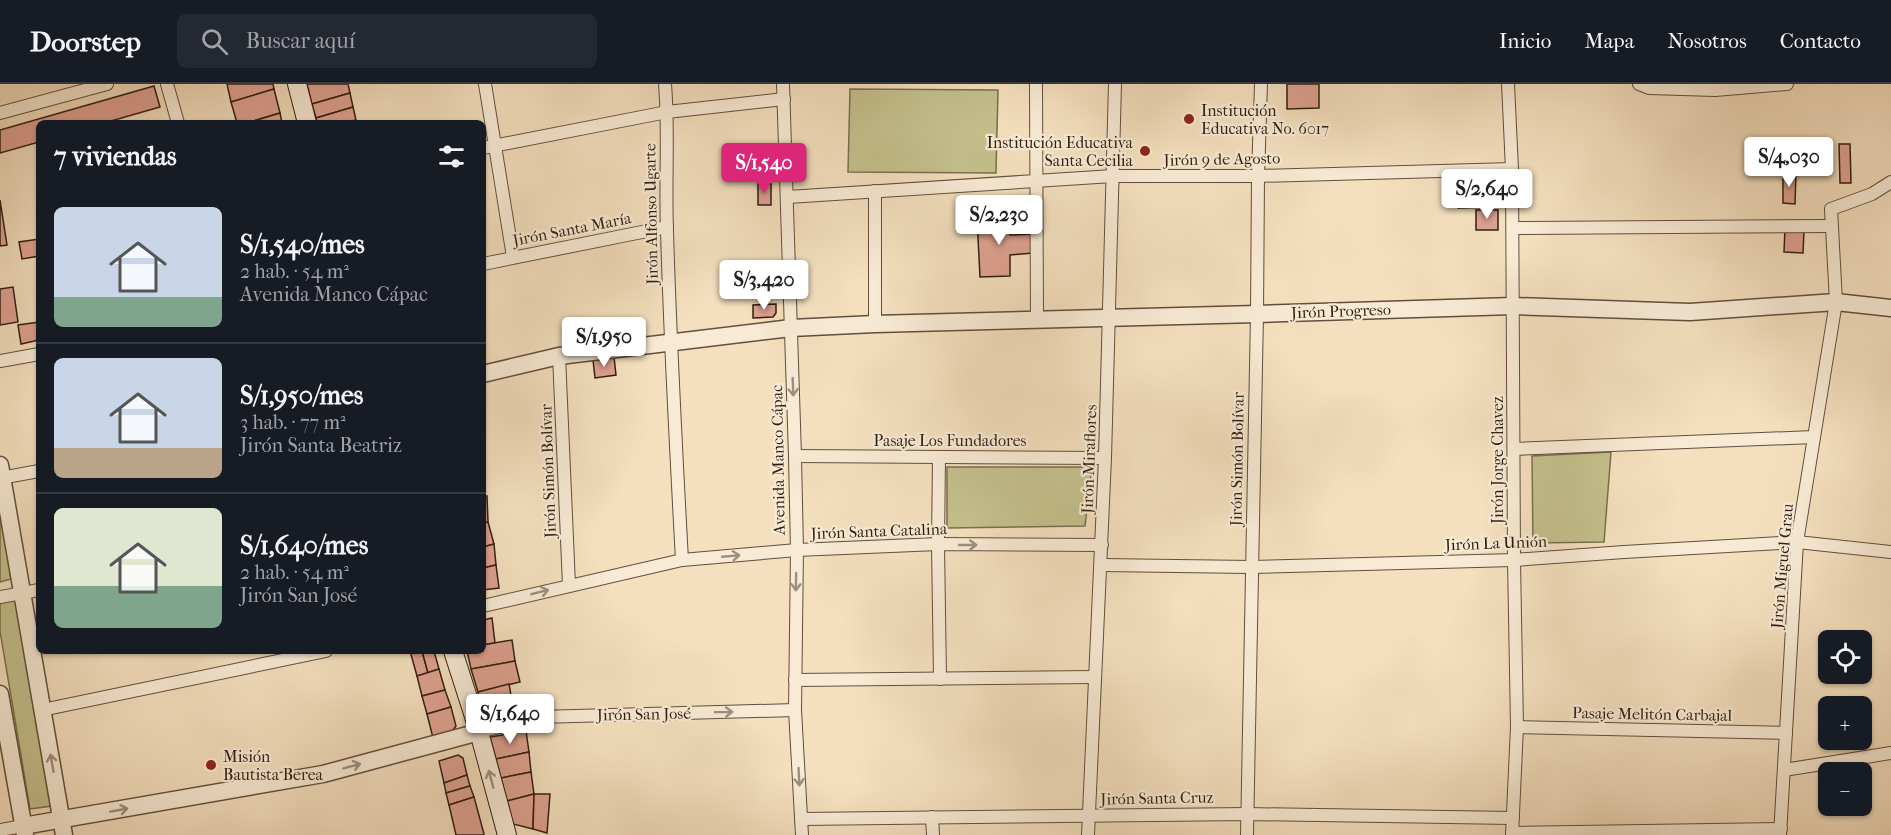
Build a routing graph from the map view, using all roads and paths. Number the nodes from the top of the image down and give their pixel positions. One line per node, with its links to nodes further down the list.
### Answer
1 (107, 84): 15 (street)
2 (167, 84): 16 (street)
3 (297, 84): 17 (main road)
4 (485, 84): 18 (street)
5 (664, 84): 14 (street, Jirón Alfonso Ugarte)
6 (783, 84): 13 (street, Avenida Manco Cápac)
7 (1036, 84): 22 (street)
8 (1115, 84): 20 (street, Jirón Miraflores)
9 (1261, 84): 21 (street, Jirón Simón Bolívar)
10 (1508, 84): 19 (street, Jirón Jorge Chavez)
11 (1639, 84): 12 (street)
12 (1787, 84)
13 (784, 99): 14 (street); 25 (street, Avenida Manco Cápac)
14 (667, 112): 18 (street); 27 (street, Jirón Alfonso Ugarte)
15 (0, 113)
16 (177, 120)
17 (306, 120)
18 (489, 147): 29 (street)
19 (1512, 169): 21 (street, Jirón 9 de Agosto); 28 (street, Jirón Jorge Chavez)
20 (1113, 176): 21 (street, Jirón 9 de Agosto); 22 (street, Jirón 9 de Agosto); 35 (street, Jirón Miraflores)
21 (1258, 176): 34 (street, Jirón Simón Bolívar)
22 (1037, 181): 24 (street, Jirón 9 de Agosto); 36 (street)
23 (1891, 182): 26 (street, Jirón Miguel Grau)
24 (875, 191): 25 (street, Jirón 9 de Agosto); 37 (street)
25 (788, 197): 38 (street, Avenida Manco Cápac)
26 (1832, 226): 28 (street); 31 (street, Jirón Miguel Grau)
27 (667, 227): 29 (street, Jirón Santa María); 39 (street, Jirón Alfonso Ugarte)
28 (1513, 228): 32 (street, Jirón Jorge Chavez)
29 (513, 257): 30 (street, Jirón Santa María)
30 (486, 263)
31 (1836, 302): 32 (street, Jirón Progreso); 33 (street, Jirón Progreso); 44 (street, Jirón Miguel Grau)
32 (1514, 306): 34 (street, Jirón Progreso); 45 (street, Jirón Jorge Chavez)
33 (1891, 308)
34 (1257, 314): 35 (street, Jirón Progreso); 59 (street, Jirón Simón Bolívar)
35 (1110, 317): 36 (street, Jirón Progreso); 48 (street, Jirón Miraflores)
36 (1037, 319): 37 (street, Jirón Progreso)
37 (875, 324): 38 (street, Jirón Progreso)
38 (791, 328): 39 (street, Jirón Progreso); 46 (street, Avenida Manco Cápac, one-way to 46)
39 (671, 342): 41 (street, Jirón Progreso); 56 (street, Jirón Alfonso Ugarte)
40 (36, 355): 42 (street)
41 (560, 356): 43 (street, Jirón Progreso); 60 (street, Jirón Simón Bolívar)
42 (0, 361)
43 (486, 373)
44 (1814, 437): 45 (street); 51 (street, Jirón Miguel Grau)
45 (1514, 449): 57 (street, Jirón Jorge Chavez)
46 (795, 456): 47 (street, Pasaje Los Fundadores); 54 (street, Avenida Manco Cápac)
47 (939, 457): 48 (street, Pasaje Los Fundadores); 52 (street)
48 (1106, 458): 53 (street, Jirón Miraflores)
49 (36, 471): 50 (street)
50 (1, 473): 61 (street)
51 (1797, 542): 55 (street, Jirón La Unión); 57 (street, Jirón La Unión); 76 (street, Jirón Miguel Grau)
52 (938, 544): 53 (street, Jirón Santa Catalina, one-way to 53); 54 (street, Jirón Santa Catalina); 69 (street)
53 (1102, 545): 58 (street, Jirón Miraflores)
54 (797, 550): 56 (street, Jirón Santa Catalina, one-way to 54); 70 (street, Avenida Manco Cápac, one-way to 70)
55 (1891, 552)
56 (682, 560): 60 (street, Jirón Santa Catalina)
57 (1514, 561): 59 (street, Jirón La Unión); 74 (street, Jirón Jorge Chavez)
58 (1101, 565): 59 (street, Jirón La Unión); 68 (street, Jirón Miraflores)
59 (1251, 567): 79 (street, Jirón Simón Bolívar)
60 (569, 585): 63 (street, Jirón Santa Catalina, one-way to 60)
61 (31, 592): 62 (street); 64 (street)
62 (0, 597)
63 (486, 605)
64 (36, 646)
65 (37, 654): 72 (street)
66 (312, 654): 72 (street)
67 (454, 654): 75 (main road)
68 (1095, 677): 69 (street); 80 (street, Jirón Miraflores)
69 (940, 679): 70 (street)
70 (795, 680): 73 (street, Avenida Manco Cápac)
71 (0, 694): 86 (street)
72 (42, 710): 84 (street, one-way to 72)
73 (795, 710): 75 (street, Jirón San José, one-way to 73); 83 (street, Avenida Manco Cápac, one-way to 83)
74 (1517, 728): 76 (street, Pasaje Melitón Carbajal); 82 (street, Jirón Jorge Chavez)
75 (478, 732): 84 (street, Jirón San José, one-way to 75); 89 (main road, one-way to 75)
76 (1786, 733): 78 (street, Jirón Miguel Grau)
77 (1891, 753): 78 (street)
78 (1784, 770): 87 (street, Jirón Miguel Grau)
79 (1247, 814): 80 (street, Jirón Santa Cruz); 82 (street, Jirón Santa Cruz); 93 (street, Jirón Simón Bolívar)
80 (1089, 816): 81 (street, Jirón Santa Cruz); 92 (street, Jirón Miraflores)
81 (932, 817): 83 (street, Jirón Santa Cruz); 91 (street)
82 (1513, 818): 88 (street, Jirón Jorge Chavez)
83 (801, 819): 90 (street, Avenida Manco Cápac)
84 (63, 828): 86 (street, Jirón San José)
85 (0, 830): 86 (street, Jirón San José)
86 (24, 831)
87 (1780, 832): 88 (street)
88 (1512, 834)
89 (507, 835)
90 (802, 835)
91 (933, 835)
92 (1088, 835)
93 (1247, 835)

